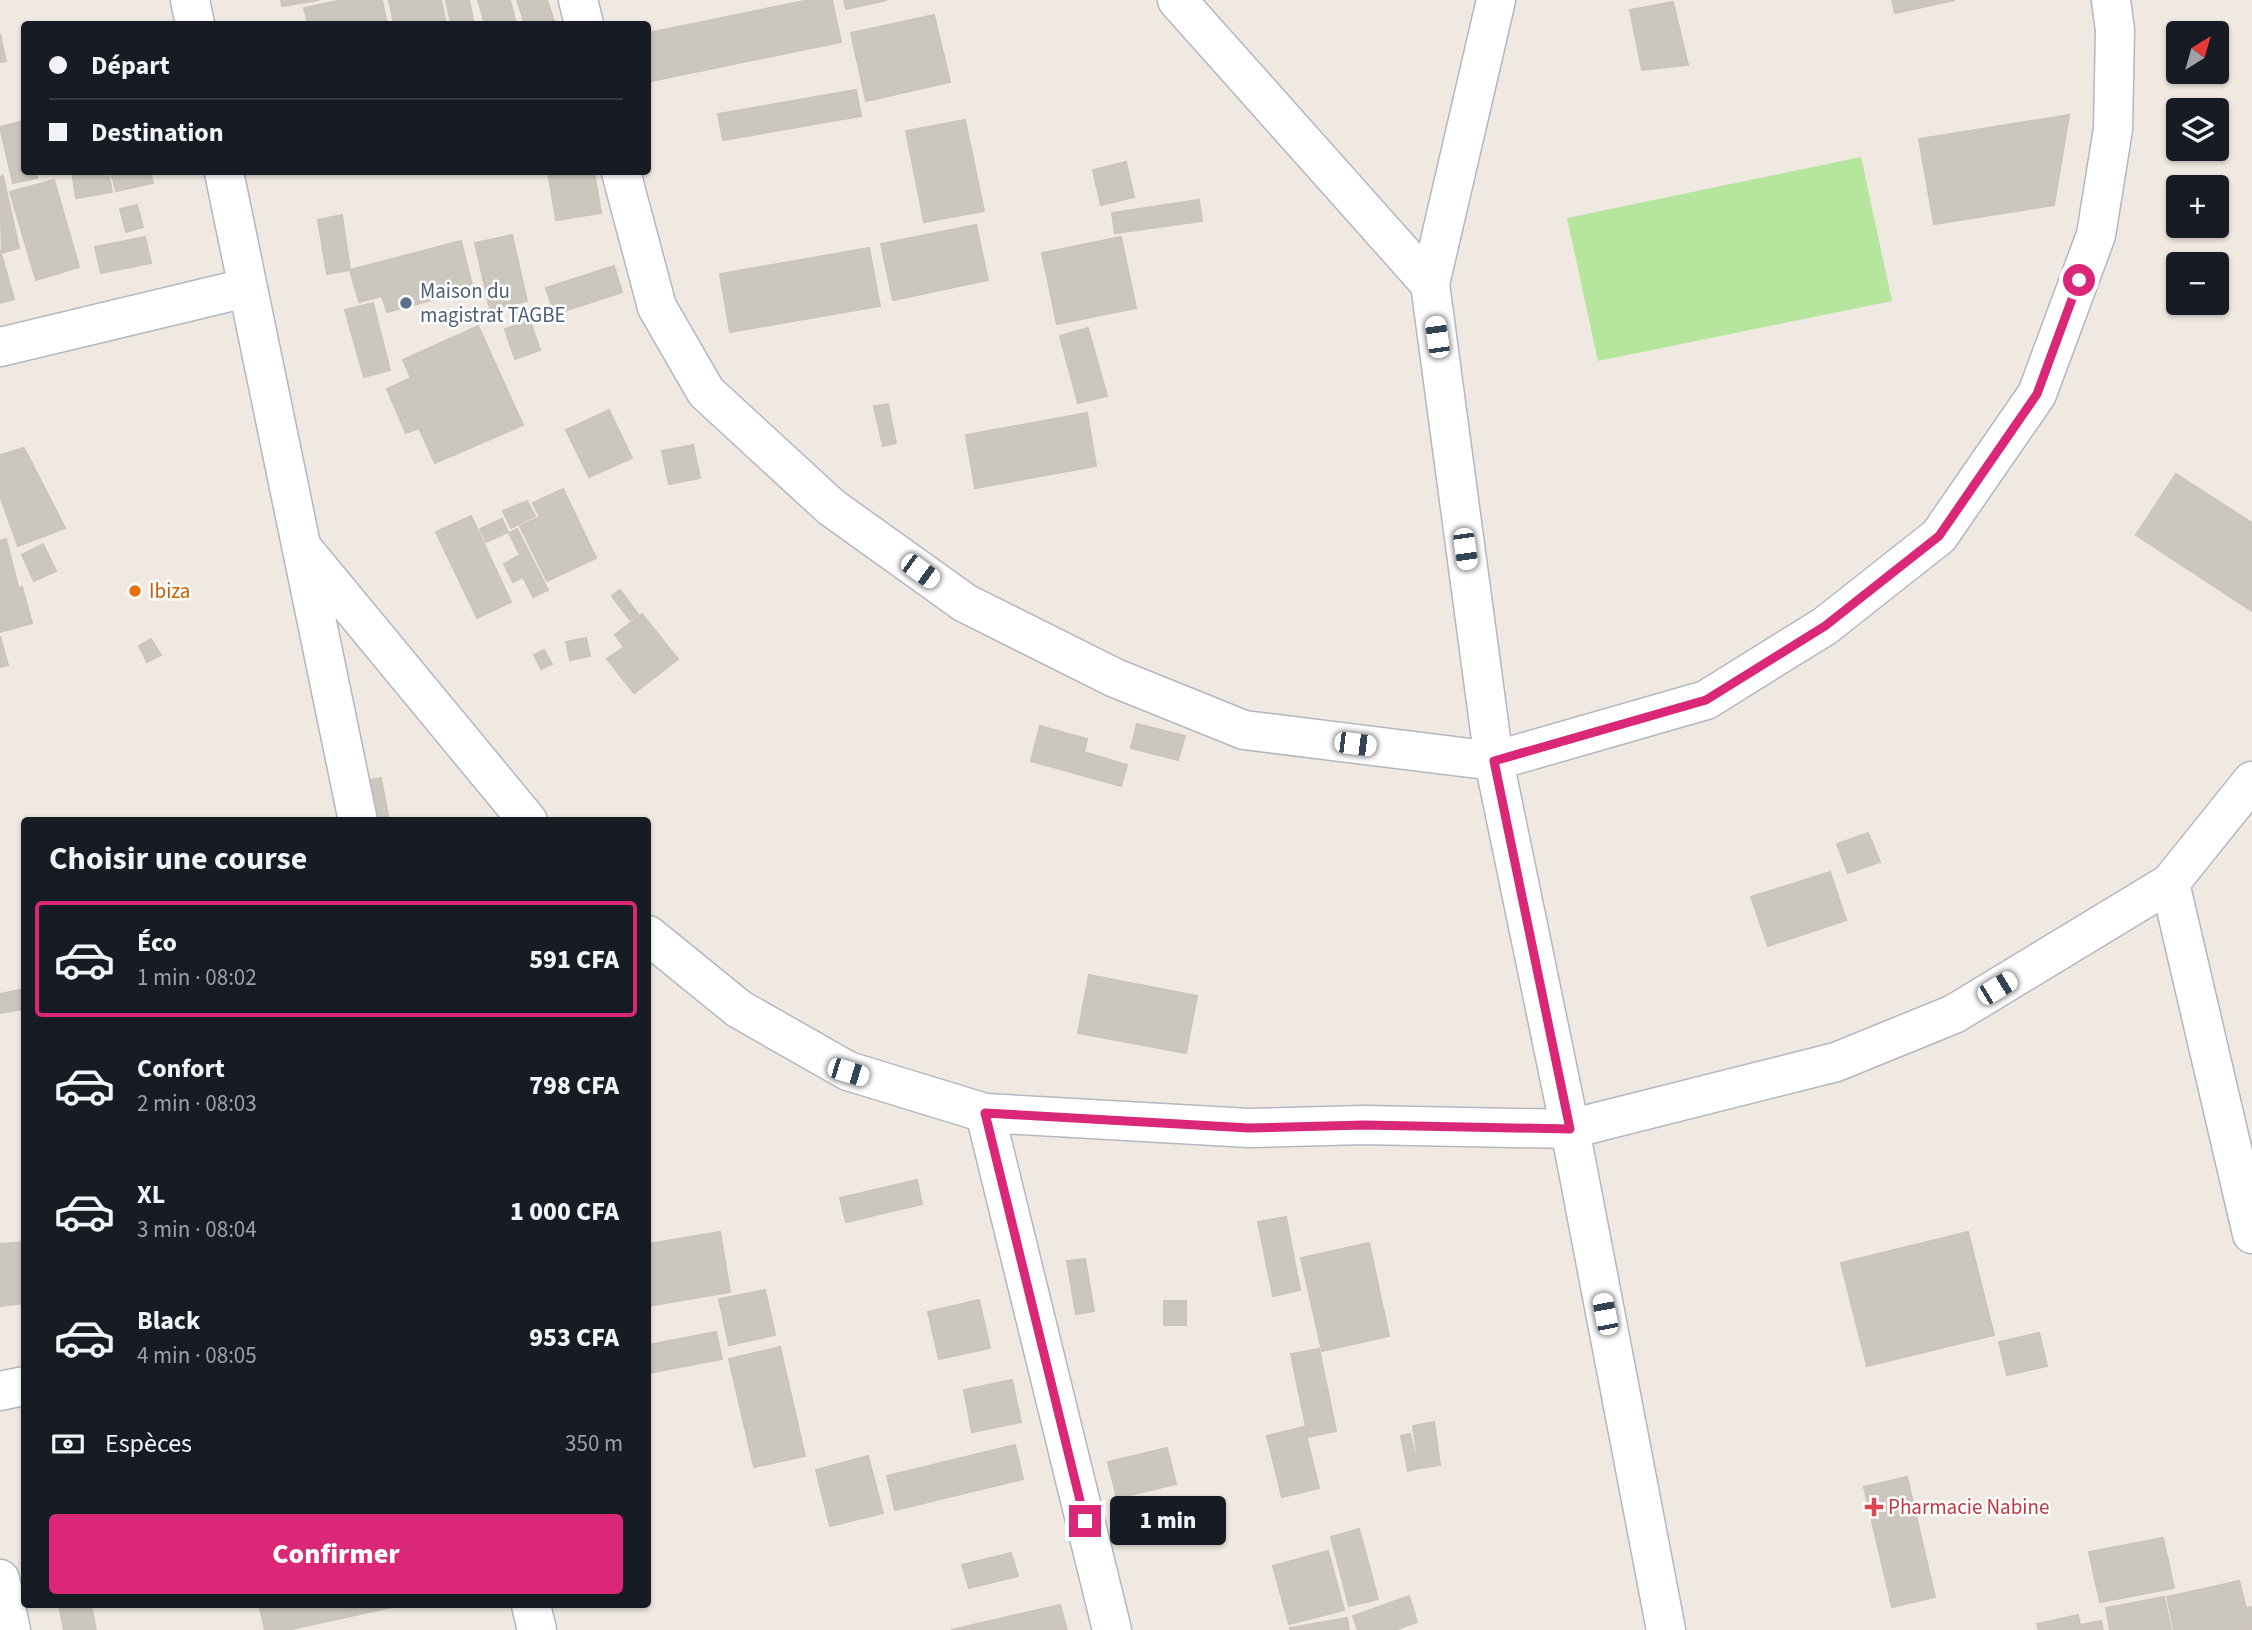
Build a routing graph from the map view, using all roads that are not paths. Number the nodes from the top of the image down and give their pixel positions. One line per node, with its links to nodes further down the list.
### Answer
1 (190, 0): 6 (street)
2 (578, 0): 7 (street)
3 (1177, 0): 10 (street)
4 (1496, 0): 10 (street)
5 (2111, 0): 14 (street)
6 (194, 21)
7 (583, 21)
8 (224, 175): 11 (street)
9 (622, 175): 14 (street)
10 (1430, 284): 14 (street)
11 (246, 288): 12 (street); 13 (street)
12 (0, 347)
13 (301, 546): 16 (street); 17 (street)
14 (1494, 761): 21 (street)
15 (2252, 781): 18 (street)
16 (357, 817)
17 (525, 817)
18 (2170, 883): 21 (street); 22 (street)
19 (651, 937): 20 (street)
20 (985, 1113): 21 (street); 29 (street)
21 (1570, 1129): 30 (street)
22 (2252, 1234)
23 (21, 1387): 24 (street)
24 (0, 1391)
25 (0, 1579): 27 (street)
26 (532, 1608): 28 (street)
27 (12, 1630)
28 (537, 1630)
29 (1112, 1630)
30 (1667, 1630)

